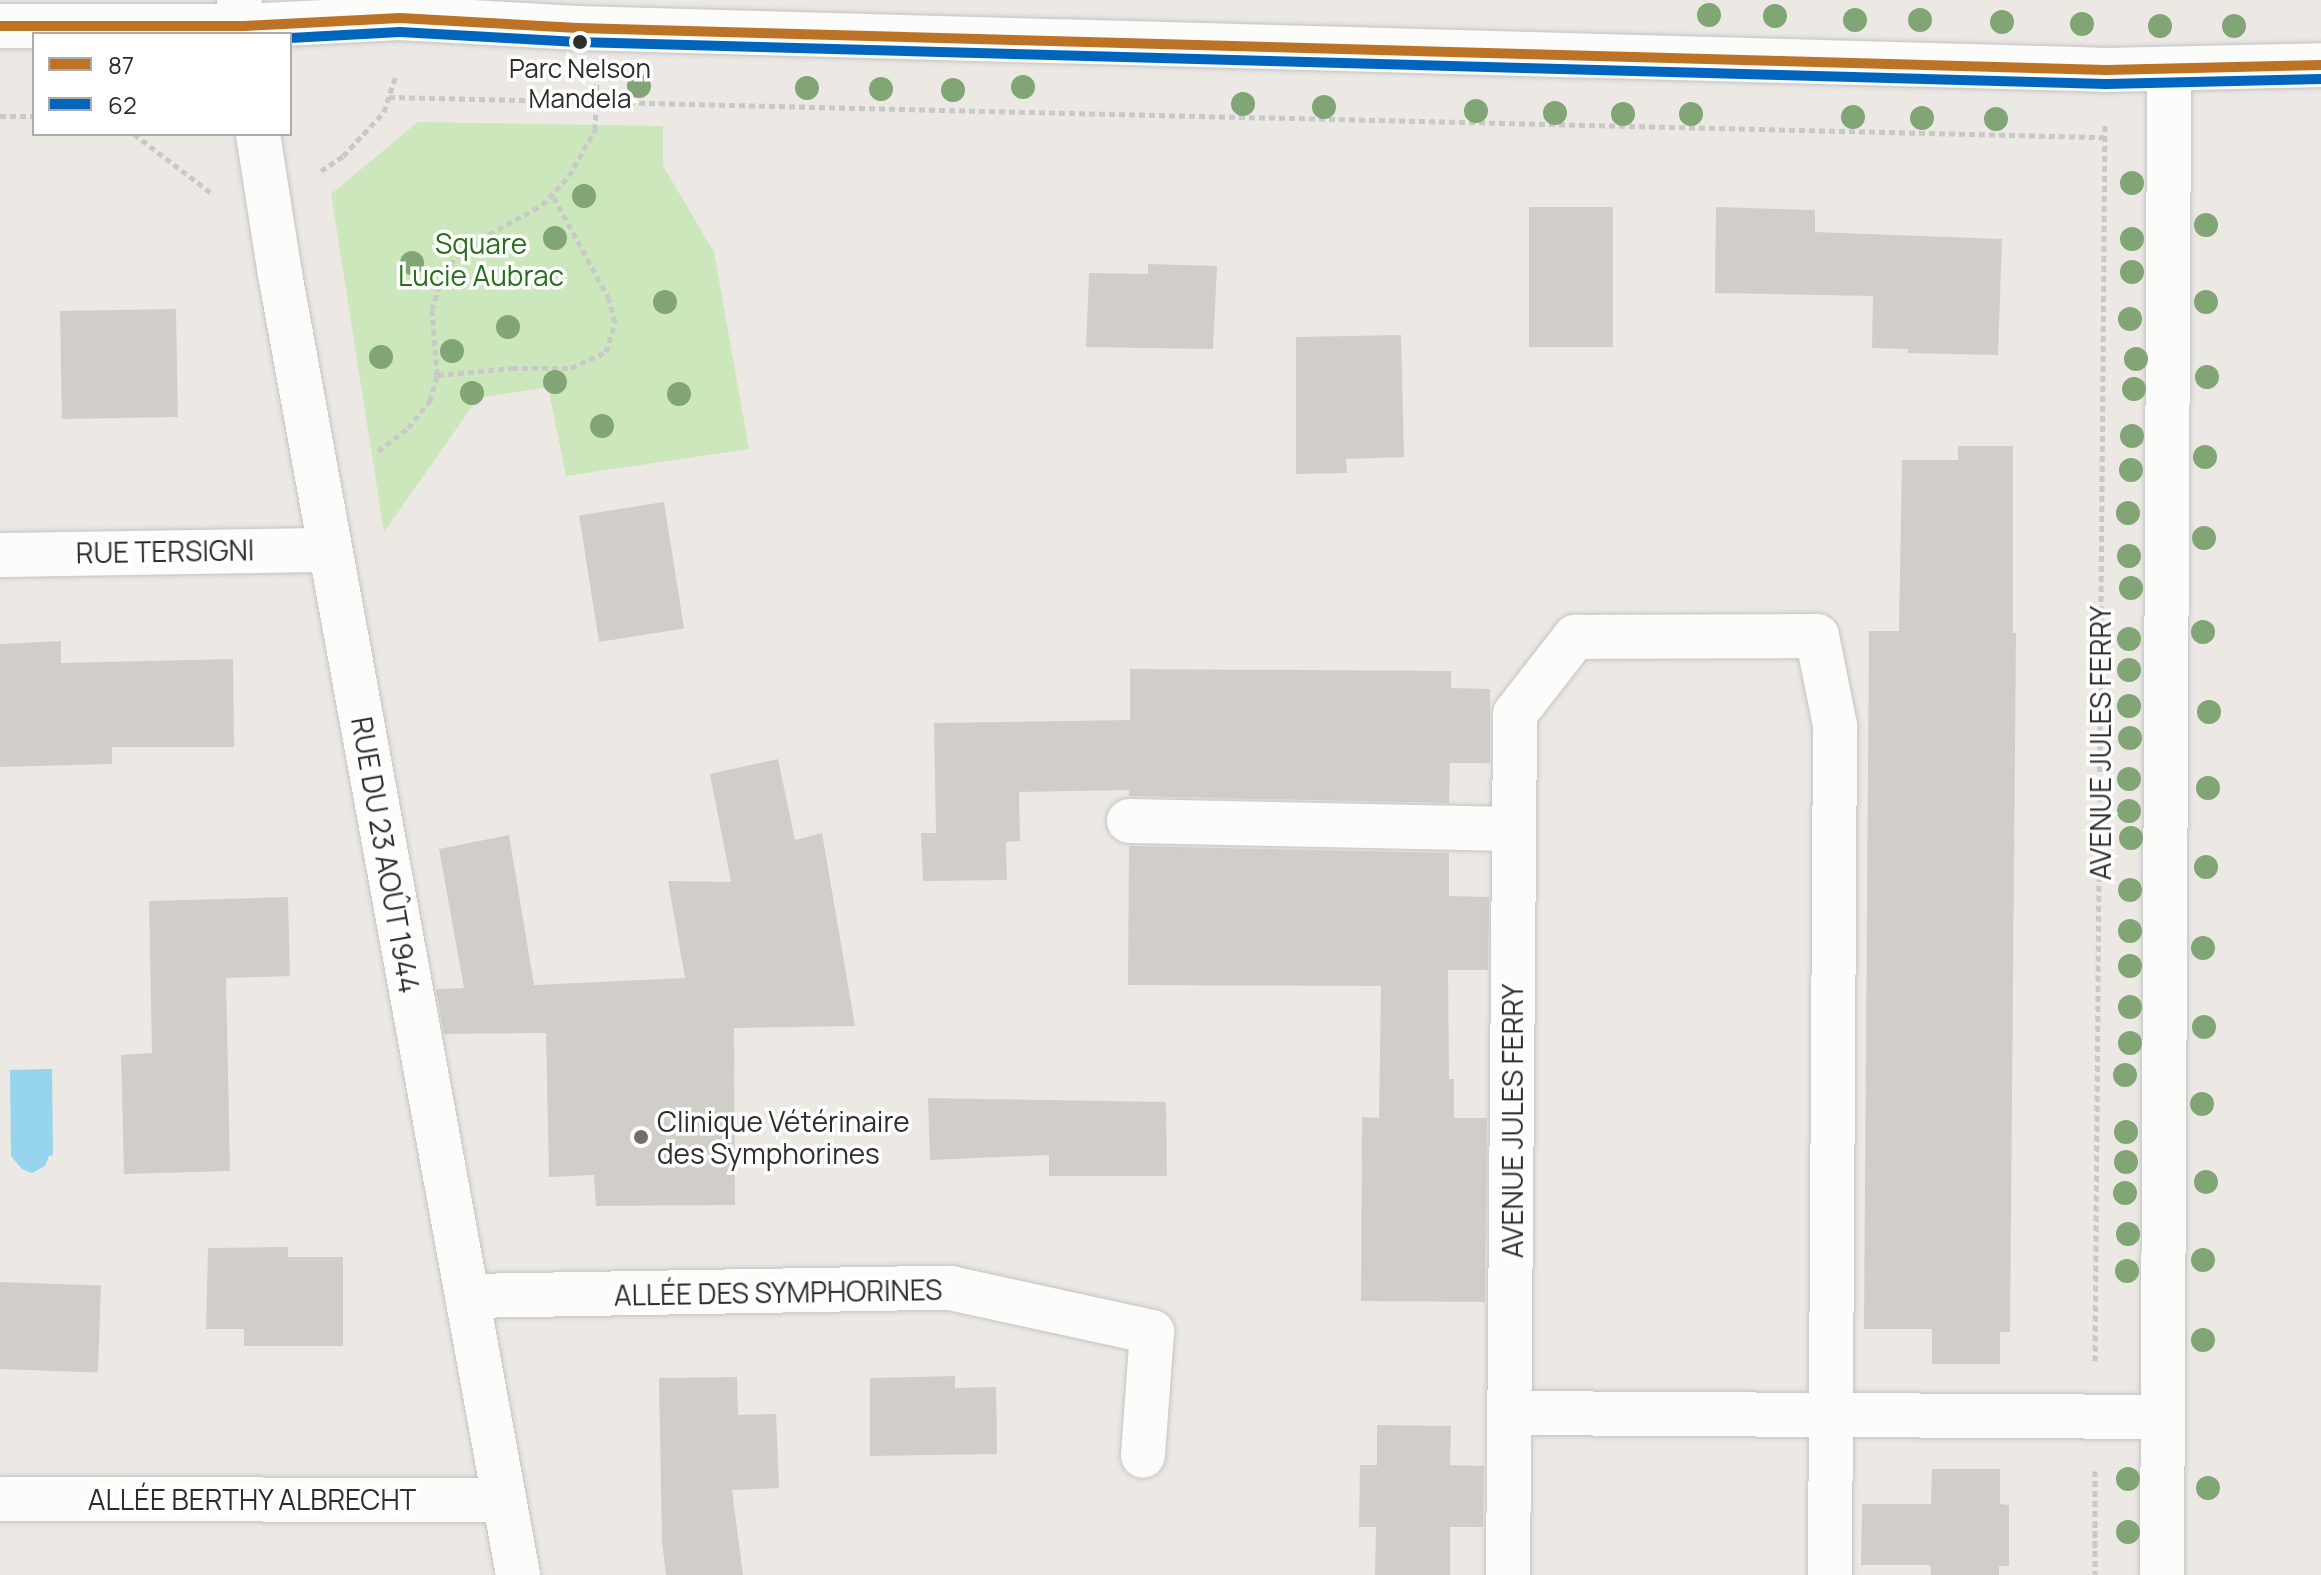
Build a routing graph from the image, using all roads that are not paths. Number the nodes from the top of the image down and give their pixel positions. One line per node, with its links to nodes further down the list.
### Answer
1 (675, 15): 2 (street); 5 (street)
2 (243, 20): 3 (street)
3 (0, 26)
4 (2321, 65): 5 (street)
5 (2169, 72): 14 (street)
6 (258, 136): 7 (street, RUE DU 23 AOÛT 1944)
7 (330, 550): 8 (street, RUE TERSIGNI); 11 (street, RUE DU 23 AOÛT 1944)
8 (0, 555)
9 (1129, 821): 10 (street)
10 (1514, 829): 12 (street, AVENUE JULES FERRY); 13 (street, AVENUE JULES FERRY)
11 (468, 1296): 15 (street, ALLÉE DES SYMPHORINES); 17 (street, RUE DU 23 AOÛT 1944)
12 (1510, 1413): 13 (street); 19 (street, AVENUE JULES FERRY)
13 (1831, 1415): 14 (street); 20 (street, AVENUE JULES FERRY)
14 (2163, 1417): 21 (street)
15 (1143, 1456)
16 (0, 1499): 17 (street, ALLÉE BERTHY ALBRECHT)
17 (504, 1500): 18 (street, RUE DU 23 AOÛT 1944)
18 (518, 1575)
19 (1508, 1575)
20 (1830, 1575)
21 (2162, 1575)

